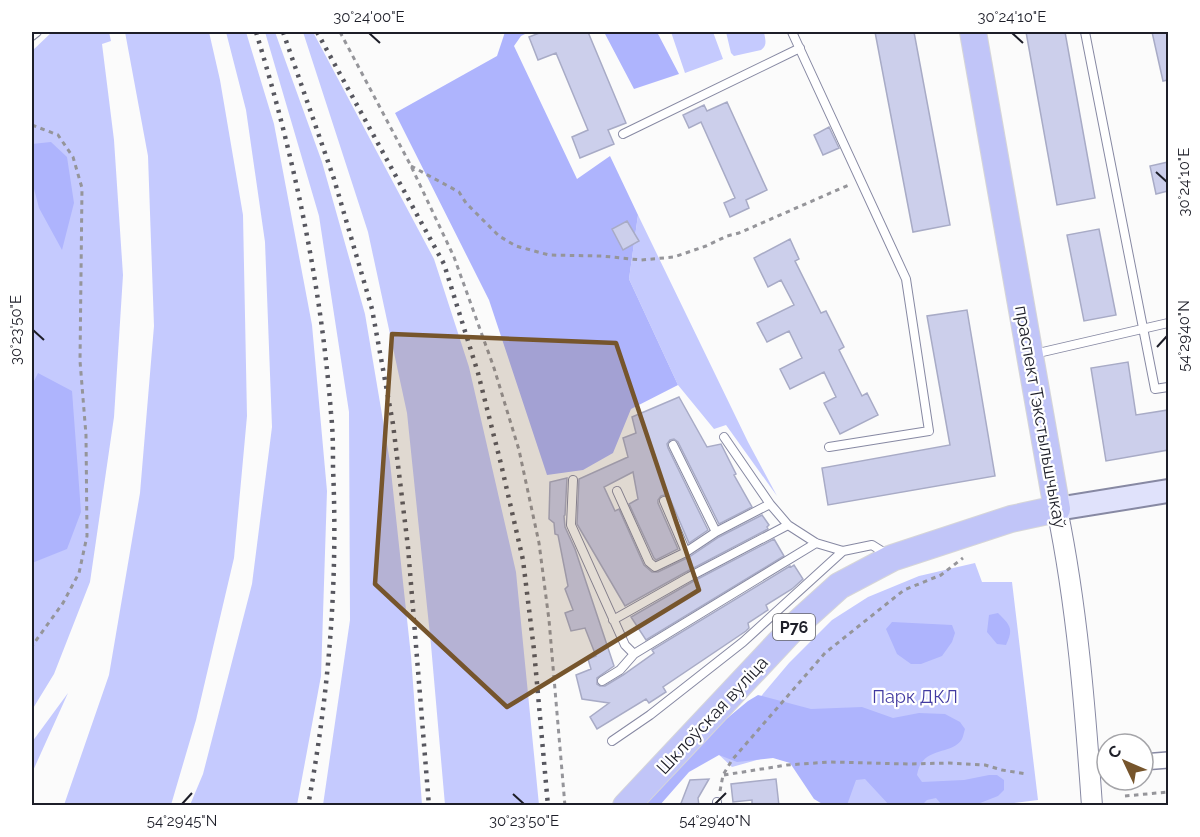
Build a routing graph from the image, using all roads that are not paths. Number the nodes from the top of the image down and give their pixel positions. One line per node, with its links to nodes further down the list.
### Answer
1 (37, 32): 5 (lane)
2 (792, 32): 6 (lane)
3 (974, 32): 10 (main road, праспект Тэкстыльшчыкаў)
4 (1085, 32): 9 (lane)
5 (32, 36)
6 (800, 48): 7 (lane); 14 (lane)
7 (623, 134)
8 (1168, 323): 9 (lane)
9 (1143, 329): 10 (lane); 11 (lane)
10 (1030, 355): 20 (main road, праспект Тэкстыльшчыкаў)
11 (1168, 387)
12 (724, 438): 19 (lane)
13 (673, 445): 22 (lane)
14 (829, 447)
15 (573, 480): 27 (lane)
16 (617, 491): 25 (lane)
17 (1168, 491): 20 (main road)
18 (664, 501): 25 (lane)
19 (770, 504): 21 (lane); 22 (lane)
20 (1057, 509): 26 (main road, Шклоўская вуліца / Р76); 31 (street, праспект Тэкстыльшчыкаў)
21 (788, 525): 23 (lane); 27 (lane)
22 (716, 532): 25 (lane)
23 (816, 543): 24 (lane); 28 (lane)
24 (843, 551): 26 (lane); 30 (lane)
25 (686, 552)
26 (892, 558): 33 (main road, Шклоўская вуліца / Р76)
27 (614, 620): 28 (lane)
28 (634, 654): 29 (lane)
29 (602, 681)
30 (612, 741)
31 (1095, 750)
32 (1095, 786): 34 (street, праспект Тэкстыльшчыкаў)
33 (626, 806)
34 (1092, 806)

